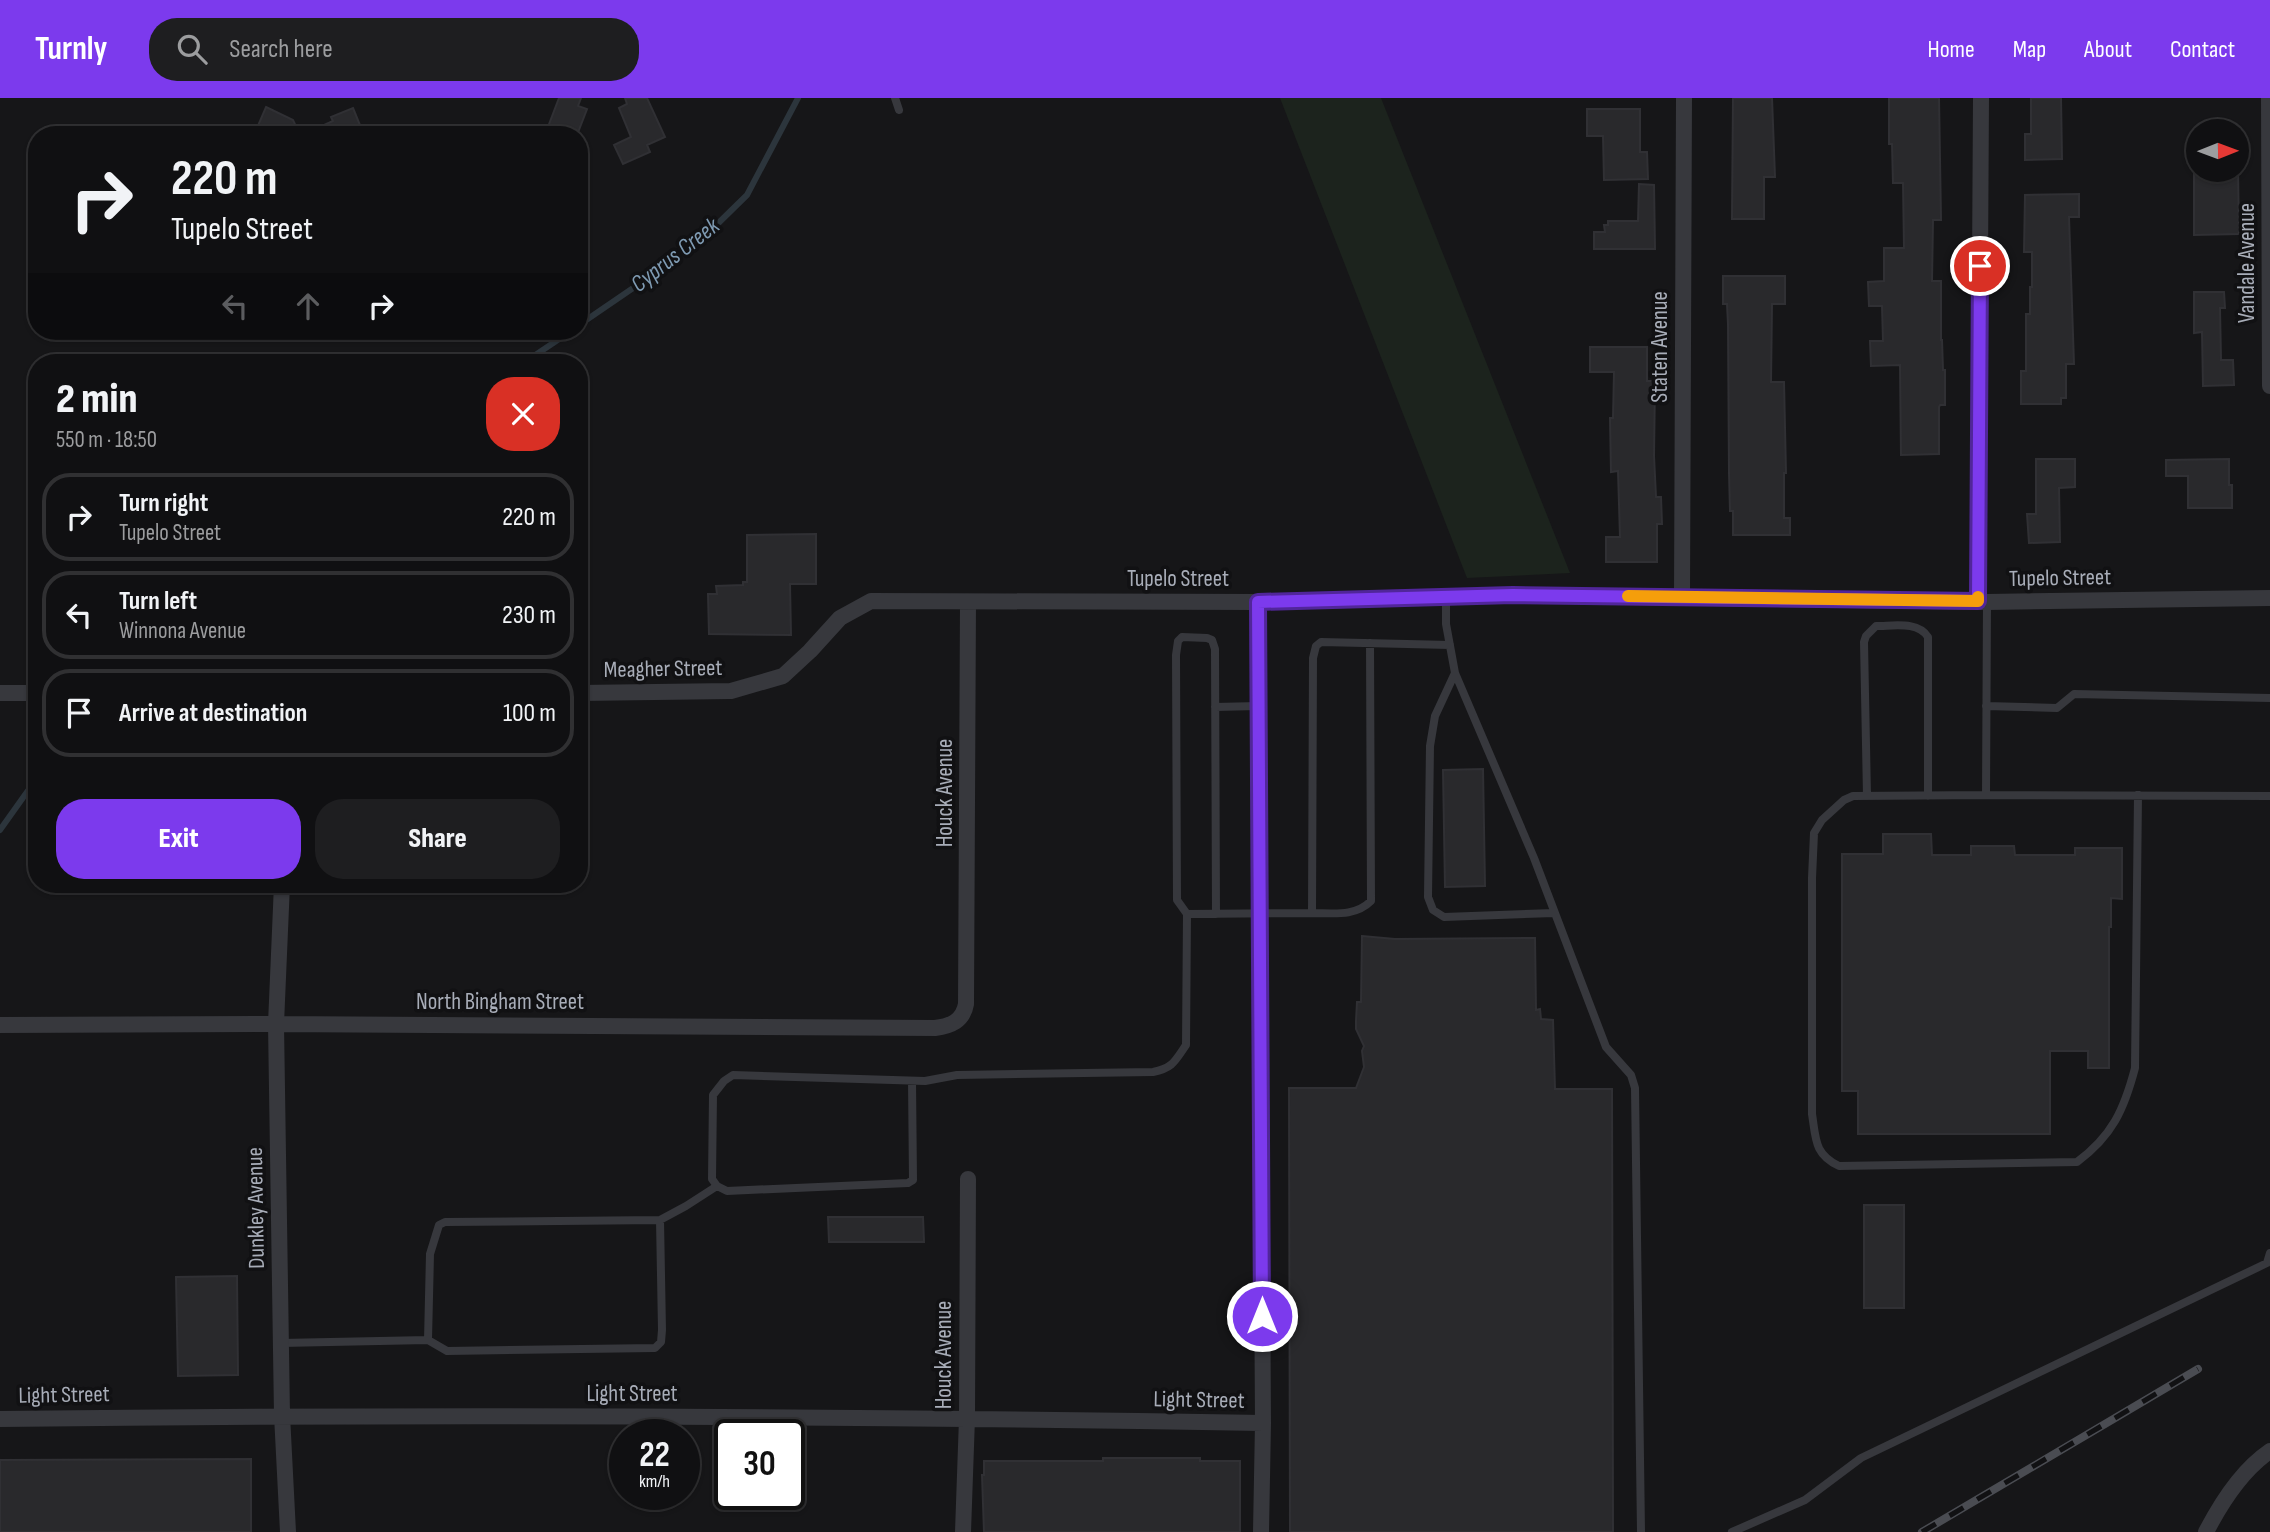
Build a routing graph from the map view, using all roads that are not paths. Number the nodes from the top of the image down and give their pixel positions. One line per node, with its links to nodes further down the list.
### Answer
1 (895, 98): 5 (lane)
2 (1684, 98): 7 (street, Staten Avenue)
3 (1981, 98): 12 (street)
4 (2269, 98): 6 (street, Vandale Avenue)
5 (899, 110)
6 (2270, 386)
7 (1682, 596): 8 (street, Tupelo Street); 12 (street, Tupelo Street)
8 (1446, 597): 11 (street, Tupelo Street); 14 (lane)
9 (2270, 598): 12 (street, Tupelo Street)
10 (968, 602): 11 (street, Tupelo Street); 16 (street, Meagher Street); 34 (street, Houck Avenue)
11 (1258, 602): 20 (street)
12 (1982, 602): 21 (lane)
13 (1370, 643): 14 (lane); 29 (lane); 29 (lane)
14 (1450, 645): 15 (lane)
15 (1455, 673): 30 (lane); 30 (lane)
16 (588, 692)
17 (0, 693): 18 (street)
18 (28, 693)
19 (2270, 698): 21 (lane)
20 (1258, 706): 22 (lane); 33 (street)
21 (1986, 706): 23 (lane)
22 (1215, 707): 31 (lane); 32 (lane)
23 (1986, 795): 24 (lane); 26 (lane)
24 (2138, 795): 25 (lane); 27 (lane)
25 (1867, 796): 26 (lane); 26 (lane)
26 (1928, 796)
27 (2270, 796)
28 (282, 893): 36 (street, Dunkley Avenue)
29 (1312, 913): 33 (lane)
30 (1554, 913): 52 (lane)
31 (1186, 914): 32 (lane); 37 (lane)
32 (1216, 914): 33 (lane)
33 (1260, 914): 47 (street)
34 (966, 984): 36 (street, North Bingham Street)
35 (0, 1024): 36 (street, North Bingham Street)
36 (276, 1024): 43 (street, Dunkley Avenue)
37 (912, 1081): 39 (lane); 39 (lane)
38 (968, 1179): 45 (street, Houck Avenue)
39 (717, 1186): 40 (lane)
40 (660, 1220): 42 (lane); 42 (lane)
41 (2270, 1253): 53 (lane)
42 (428, 1340): 43 (lane)
43 (281, 1343): 44 (street, Dunkley Avenue)
44 (282, 1415): 45 (street, Light Street); 46 (street, Light Street); 49 (street, Dunkley Avenue)
45 (967, 1418): 47 (street, Light Street); 50 (street, Houck Avenue)
46 (0, 1419)
47 (1263, 1423): 51 (street)
48 (2270, 1451): 54 (street)
49 (288, 1532)
50 (963, 1532)
51 (1261, 1532)
52 (1641, 1532)
53 (1732, 1532)
54 (2206, 1532)

